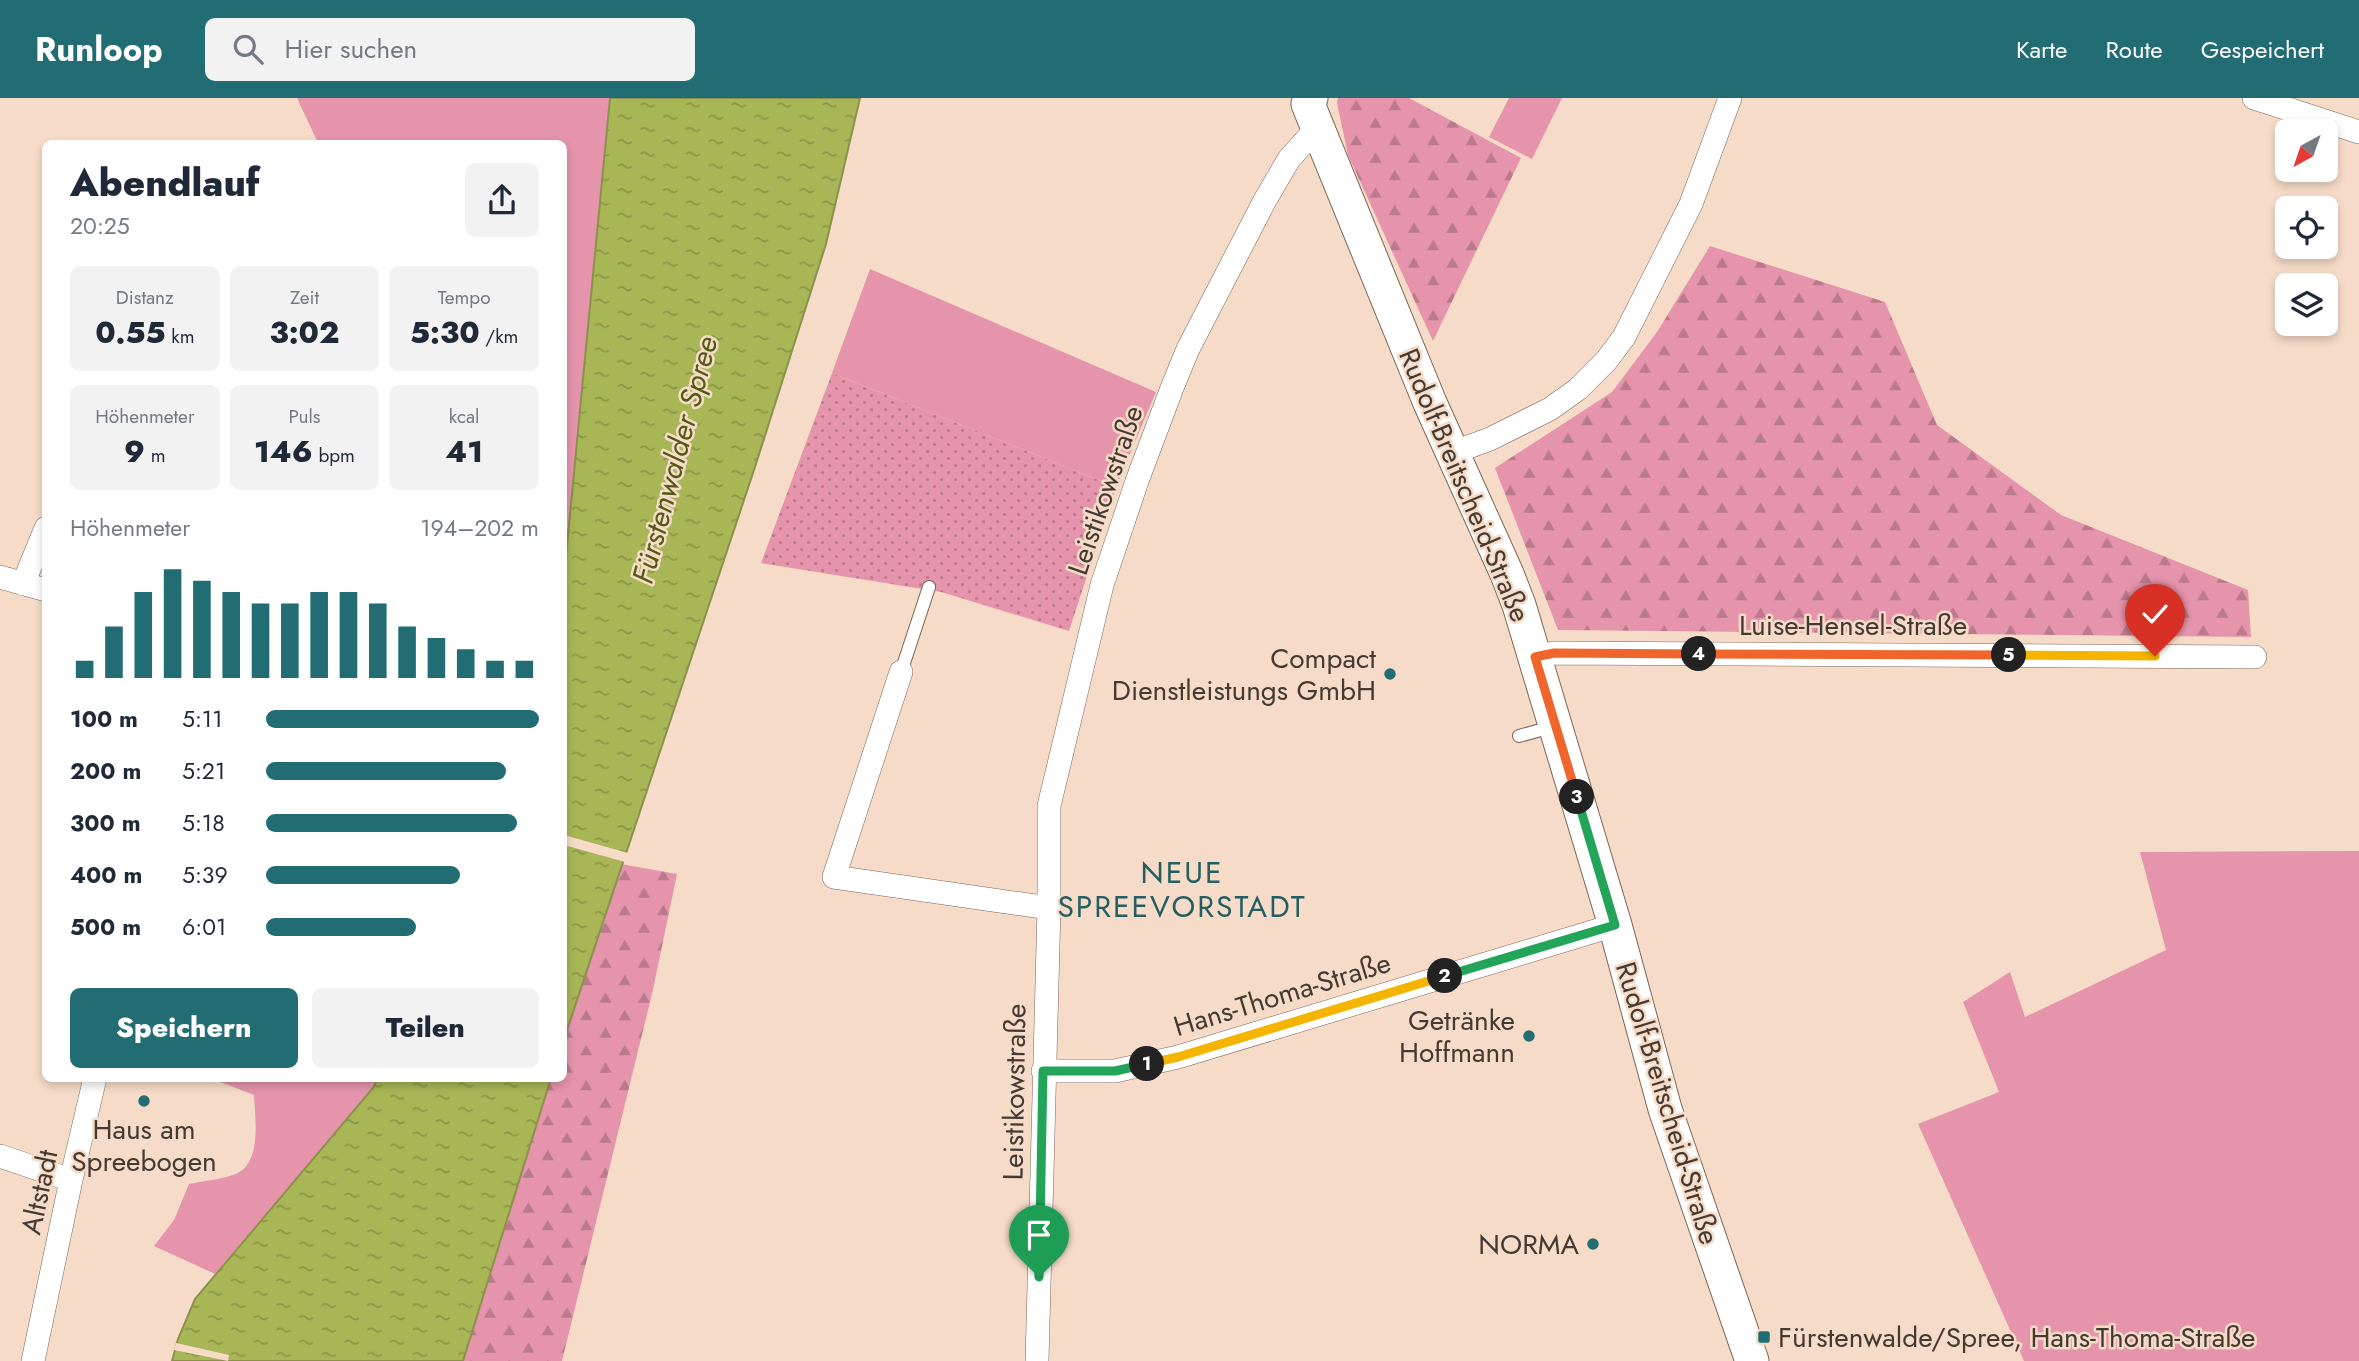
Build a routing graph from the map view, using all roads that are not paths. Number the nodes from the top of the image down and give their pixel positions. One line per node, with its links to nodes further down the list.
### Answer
1 (1730, 98): 5 (street)
2 (2254, 98): 4 (street)
3 (1310, 107): 5 (main road, Rudolf-Breitscheid-Straße); 16 (street, Leistikowstraße)
4 (2357, 124)
5 (1452, 453): 11 (main road, Rudolf-Breitscheid-Straße)
6 (42, 538): 8 (street)
7 (0, 578): 8 (street)
8 (23, 584): 10 (street)
9 (929, 587): 13 (lane)
10 (42, 589)
11 (1535, 657): 12 (street, Luise-Hensel-Straße); 14 (main road, Rudolf-Breitscheid-Straße)
12 (2255, 657)
13 (901, 672): 16 (street)
14 (1555, 726): 15 (lane); 17 (main road, Rudolf-Breitscheid-Straße)
15 (1519, 736)
16 (1049, 908): 18 (street, Leistikowstraße)
17 (1615, 925): 18 (street, Hans-Thoma-Straße); 24 (main road, Rudolf-Breitscheid-Straße)
18 (1043, 1071): 23 (street, Leistikowstraße)
19 (94, 1082): 21 (street, Altstadt)
20 (0, 1156): 21 (street)
21 (71, 1180): 22 (street, Altstadt)
22 (33, 1361)
23 (1037, 1361)
24 (1752, 1361)

